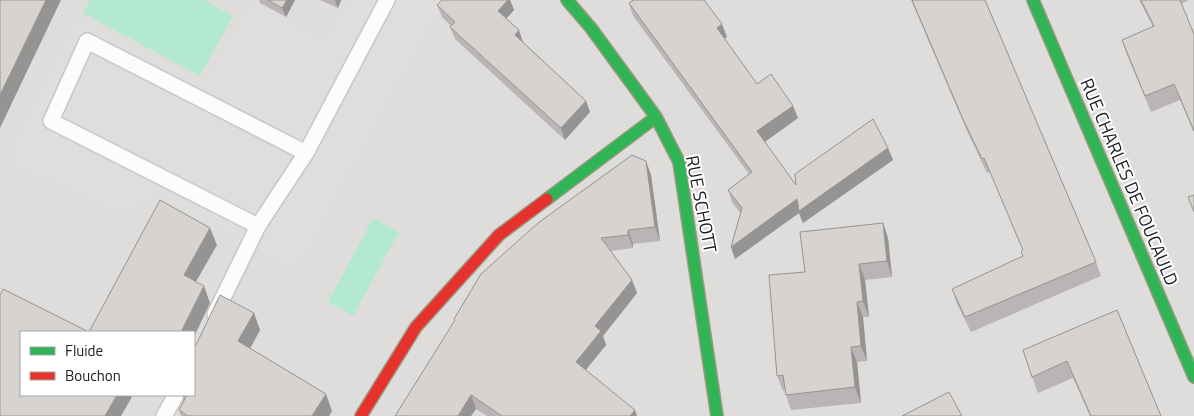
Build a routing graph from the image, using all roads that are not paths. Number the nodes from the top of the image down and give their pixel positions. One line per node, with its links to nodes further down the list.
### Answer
1 (388, 0): 5 (lane)
2 (568, 0): 4 (street, RUE SCHOTT)
3 (1033, 0): 8 (street, RUE CHARLES DE FOUCAULD)
4 (656, 117): 11 (street); 12 (street, RUE SCHOTT)
5 (306, 153): 6 (lane); 6 (lane)
6 (258, 226): 7 (lane)
7 (207, 331)
8 (1194, 377)
9 (175, 396): 10 (lane)
10 (164, 416)
11 (361, 416)
12 (718, 416)

